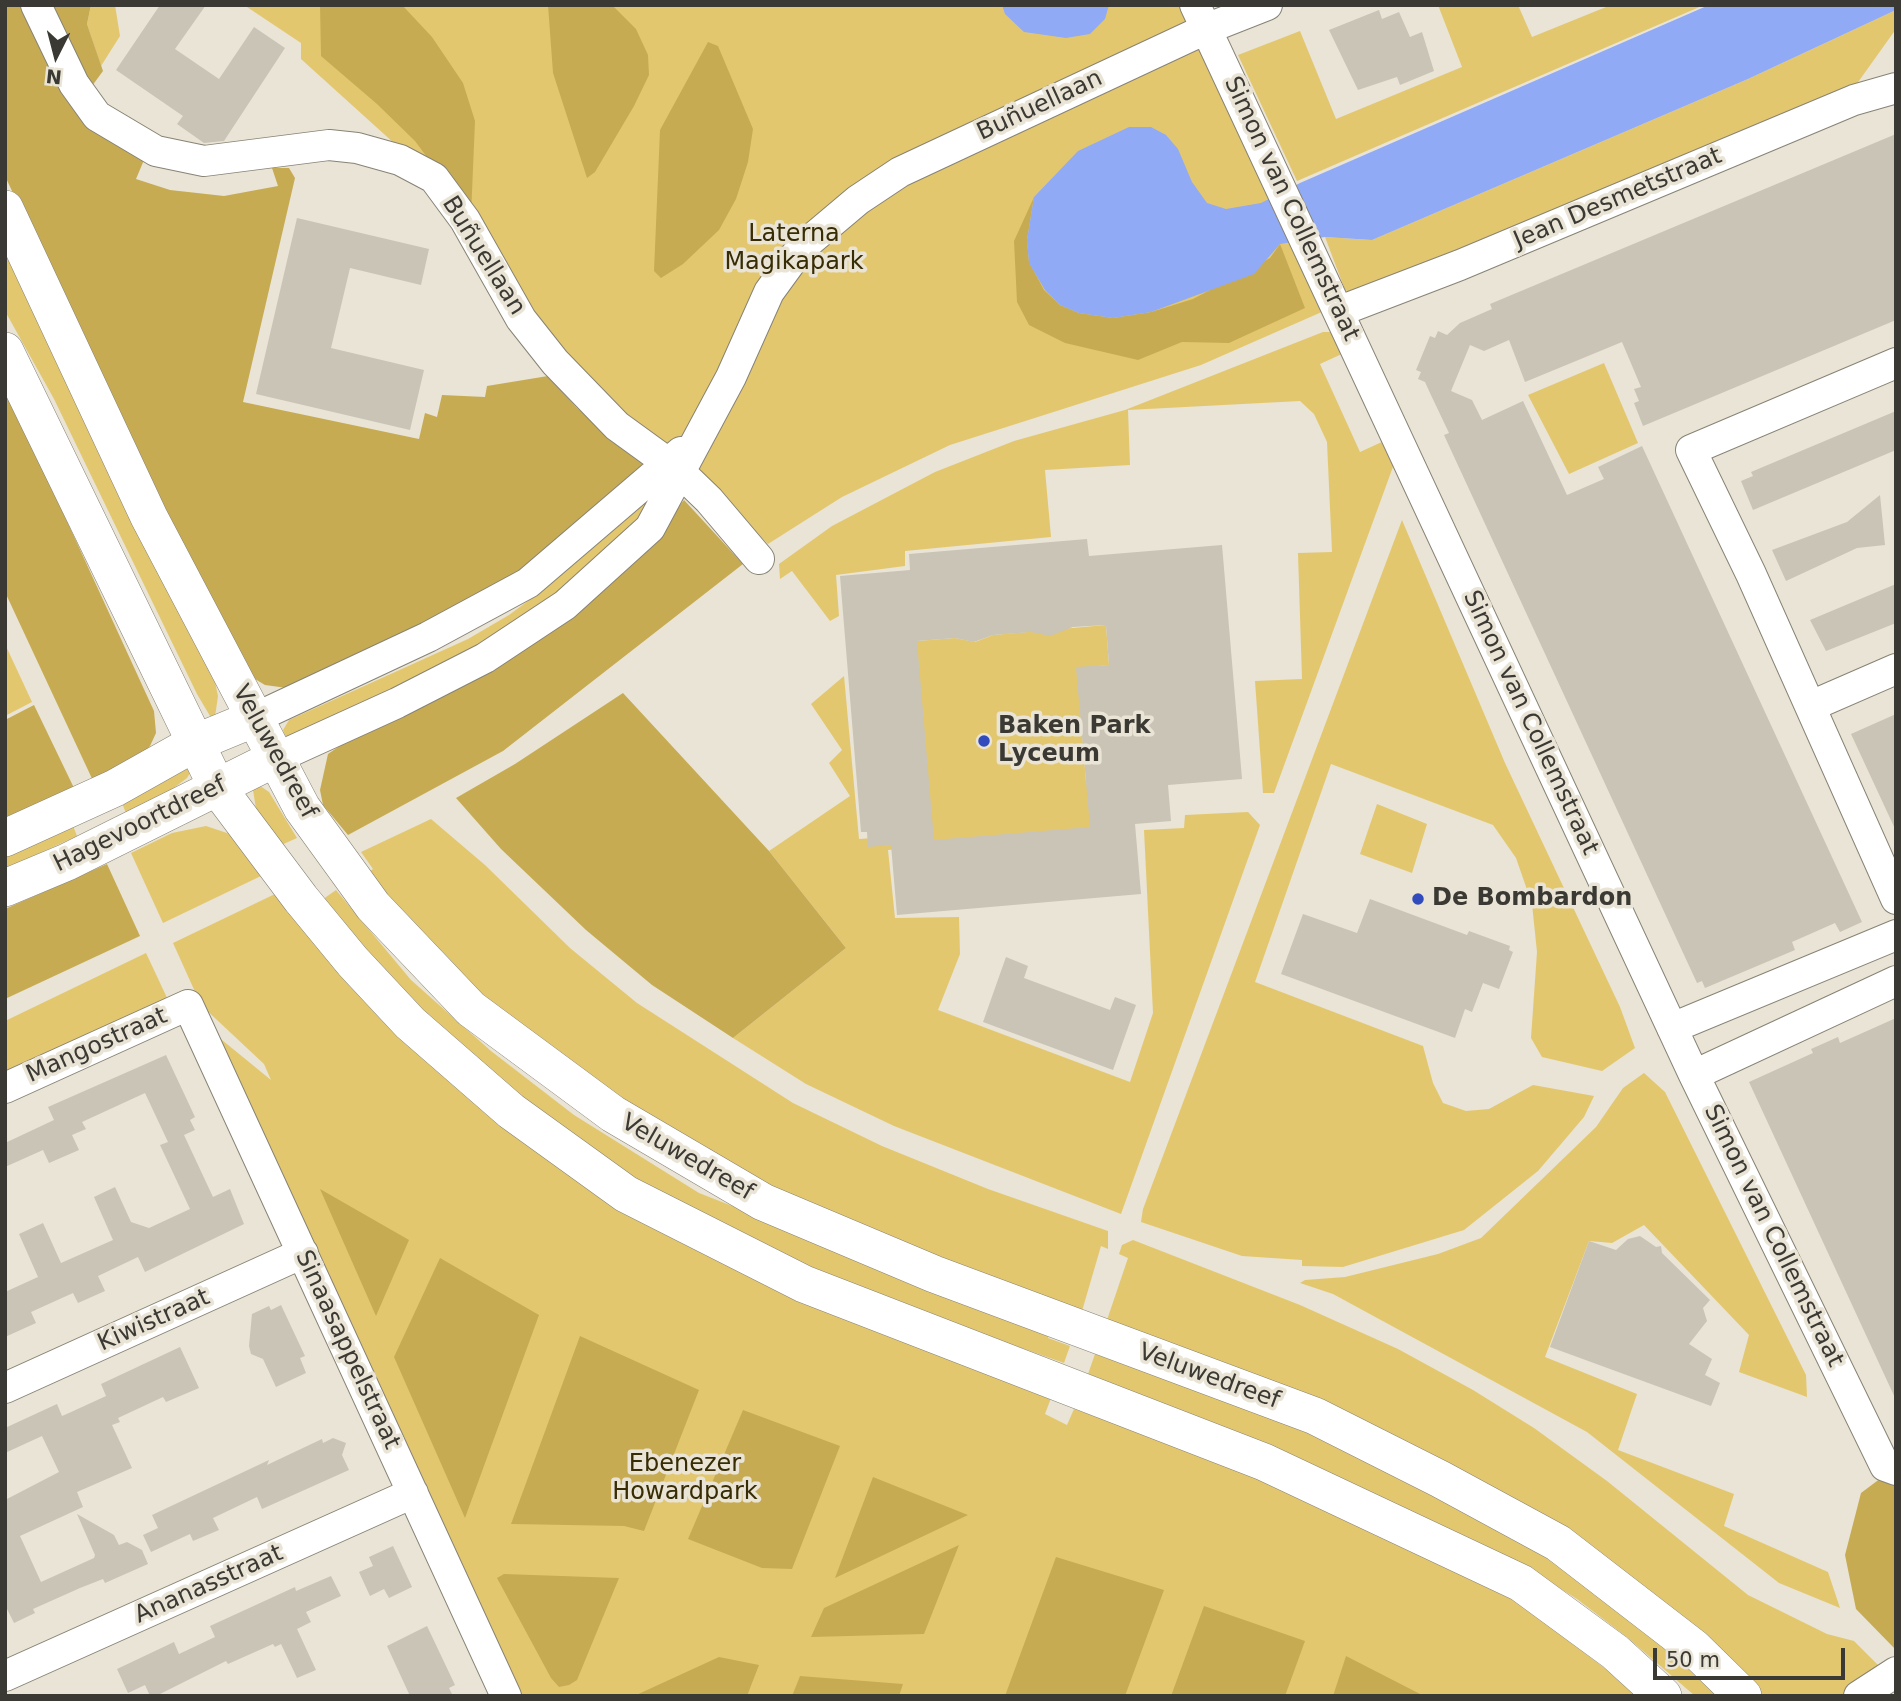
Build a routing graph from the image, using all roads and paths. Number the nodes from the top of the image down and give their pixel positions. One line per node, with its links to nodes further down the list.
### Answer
1 (36, 5): 9 (street, Buñuellaan)
2 (1267, 5): 3 (street, Buñuellaan)
3 (1200, 17): 6 (street, Simon van Collemstraat); 9 (street, Buñuellaan)
4 (1896, 88): 6 (street, Jean Desmetstraat)
5 (5, 209): 13 (main road, Veluwedreef)
6 (1340, 311): 23 (street, Simon van Collemstraat)
7 (5, 351): 14 (main road)
8 (1896, 363): 12 (street)
9 (673, 467): 10 (street, Buñuellaan); 13 (street, Buñuellaan); 15 (street, Buñuellaan)
10 (759, 559)
11 (1896, 669): 12 (street)
12 (1811, 706): 19 (street)
13 (253, 719): 14 (main road, Hagevoortdreef); 15 (main road, Veluwedreef)
14 (195, 743): 16 (main road); 17 (main road, Hagevoortdreef)
15 (274, 759): 16 (main road, Hagevoortdreef); 34 (main road, Veluwedreef)
16 (217, 787): 18 (main road, Hagevoortdreef); 33 (main road)
17 (5, 838)
18 (5, 888)
19 (1896, 899)
20 (1896, 935): 23 (street)
21 (1896, 981): 24 (street)
22 (188, 1005): 25 (street, Mangostraat); 26 (street, Sinaasappelstraat)
23 (1672, 1028): 24 (street, Simon van Collemstraat)
24 (1694, 1075): 28 (street, Simon van Collemstraat)
25 (5, 1088)
26 (303, 1253): 27 (street, Kiwistraat); 29 (street, Sinaasappelstraat)
27 (5, 1388)
28 (1896, 1470)
29 (413, 1493): 31 (street, Ananasstraat); 32 (street, Sinaasappelstraat)
30 (1896, 1672): 35 (street)
31 (5, 1676)
32 (506, 1696)
33 (1663, 1696)
34 (1742, 1696)
35 (1858, 1696)

